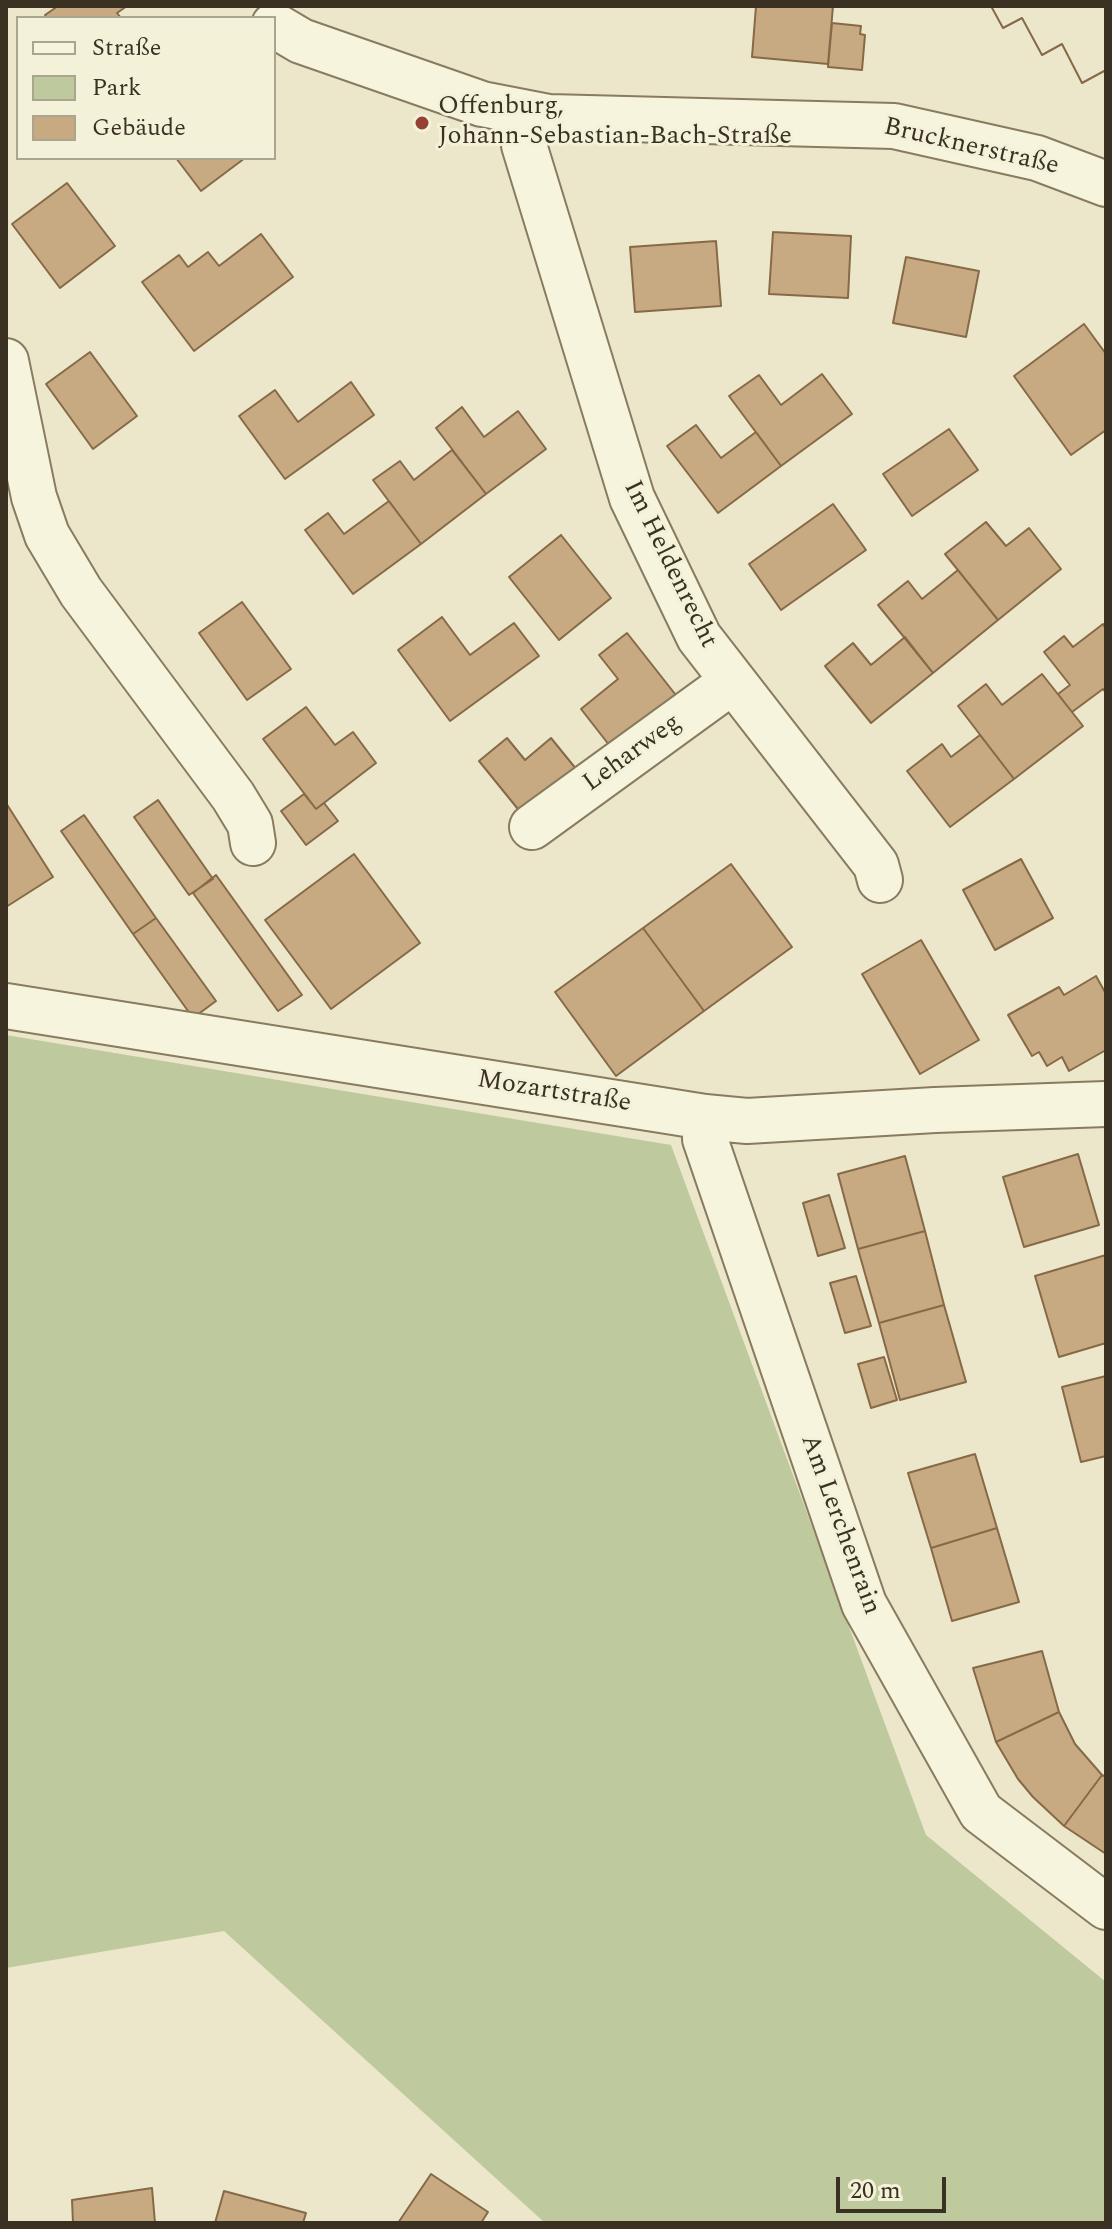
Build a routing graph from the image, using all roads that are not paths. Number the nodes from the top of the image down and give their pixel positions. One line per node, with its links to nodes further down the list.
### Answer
1 (241, 6): 2 (street)
2 (258, 16)
3 (276, 26): 4 (street, Brucknerstraße)
4 (528, 113): 5 (street, Brucknerstraße); 7 (street, Im Heldenrecht)
5 (1106, 184)
6 (6, 361): 9 (street)
7 (733, 681): 8 (street, Leharweg); 10 (street, Im Heldenrecht)
8 (532, 827)
9 (253, 843)
10 (880, 880)
11 (6, 1006): 13 (street, Mozartstraße)
12 (1106, 1104): 13 (street, Mozartstraße)
13 (705, 1117): 14 (street, Am Lerchenrain)
14 (1106, 1907)

